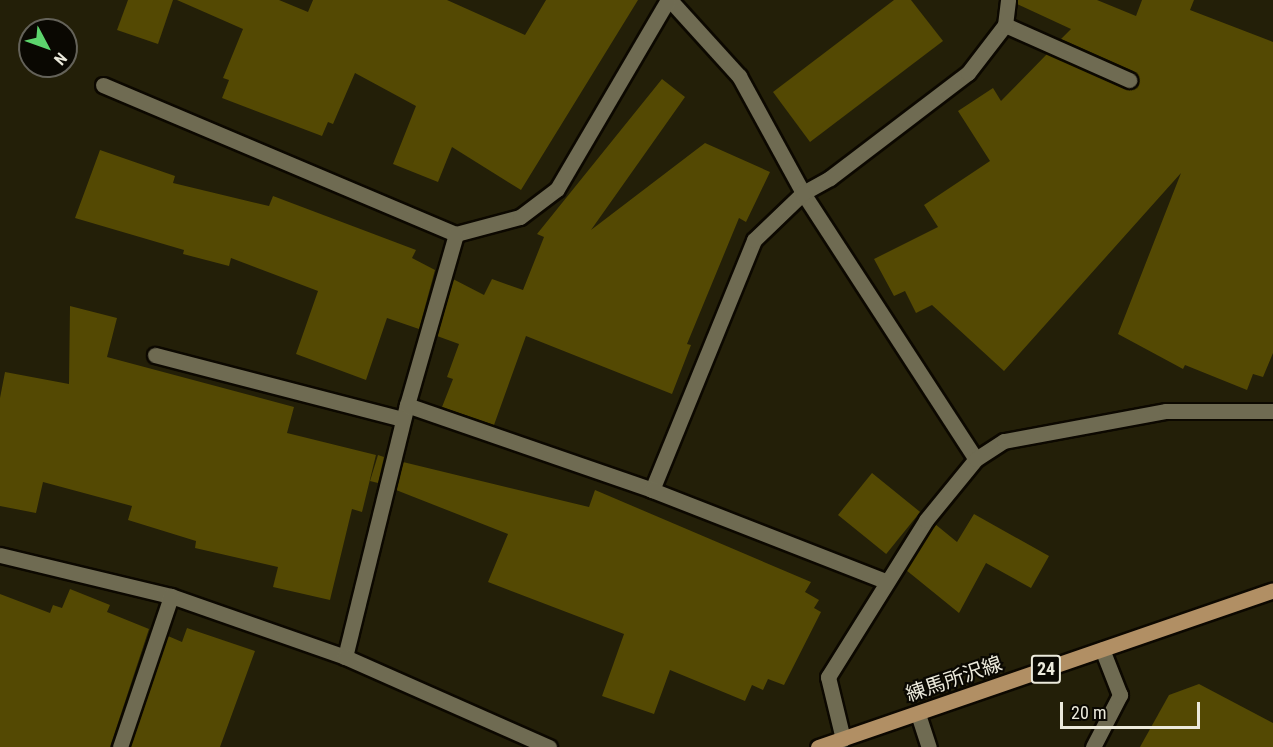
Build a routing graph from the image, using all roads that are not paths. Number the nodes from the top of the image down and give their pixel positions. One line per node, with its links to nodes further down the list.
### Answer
1 (669, 0): 6 (street); 7 (street)
2 (1008, 0): 3 (street)
3 (1005, 25): 4 (street); 6 (street)
4 (1129, 80)
5 (103, 85): 7 (street)
6 (803, 192): 11 (street); 12 (street)
7 (456, 234): 10 (street)
8 (155, 355): 10 (street)
9 (1273, 411): 11 (street)
10 (405, 412): 12 (street); 18 (street)
11 (976, 459): 14 (street)
12 (652, 490): 14 (street)
13 (0, 555): 16 (street)
14 (886, 581): 20 (street)
15 (1273, 590): 17 (main road, 練馬所沢線 / 24)
16 (171, 596): 18 (street); 21 (street)
17 (1102, 649): 19 (main road, 練馬所沢線 / 24); 25 (street)
18 (345, 657): 22 (street)
19 (918, 714): 20 (main road, 練馬所沢線 / 24); 24 (street)
20 (843, 739): 23 (main road, 練馬所沢線 / 24)
21 (120, 747)
22 (549, 747)
23 (818, 747)
24 (930, 747)
25 (1093, 747)

